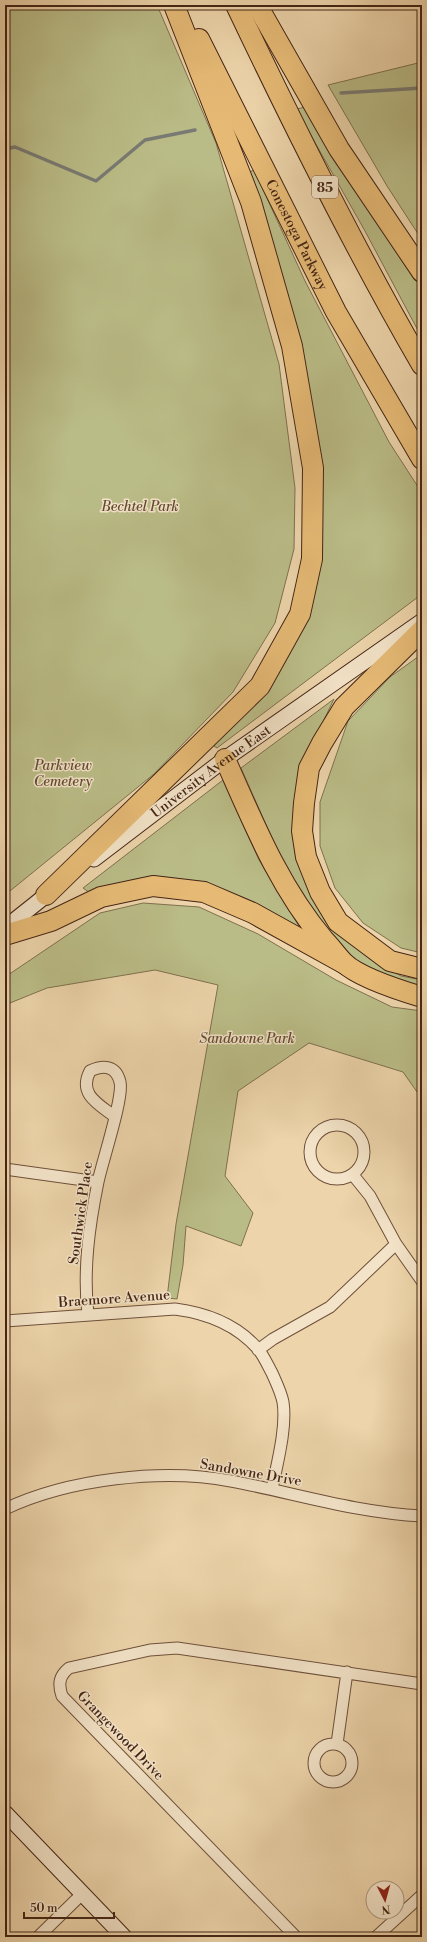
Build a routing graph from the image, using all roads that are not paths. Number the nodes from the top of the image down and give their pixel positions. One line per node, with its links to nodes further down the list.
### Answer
1 (174, 5): 11 (highway)
2 (182, 5): 7 (highway, Conestoga Parkway)
3 (236, 5): 6 (highway, 85)
4 (257, 5): 5 (highway)
5 (422, 272)
6 (422, 365)
7 (422, 459)
8 (422, 621): 10 (main road, University Avenue East)
9 (422, 630): 15 (highway)
10 (225, 759): 11 (main road, University Avenue East); 14 (highway)
11 (46, 895): 12 (main road, University Avenue East)
12 (5, 928)
13 (5, 935): 14 (highway)
14 (345, 964): 16 (highway)
15 (422, 969)
16 (422, 997)
17 (114, 1116): 20 (street, Southwick Place)
18 (5, 1169): 20 (street)
19 (353, 1175): 19 (street); 21 (street)
20 (98, 1182): 23 (street, Southwick Place)
21 (396, 1244): 22 (street); 25 (street)
22 (422, 1281)
23 (88, 1315): 24 (street, Braemore Avenue); 25 (street, Braemore Avenue)
24 (5, 1321)
25 (258, 1350): 26 (street, Braemore Avenue)
26 (272, 1489): 27 (street, Sandowne Drive); 28 (street, Sandowne Drive)
27 (5, 1509)
28 (422, 1516)
29 (347, 1672): 30 (street, Grangewood Drive); 31 (street); 37 (street, Grangewood Drive)
30 (422, 1684)
31 (337, 1744)
32 (5, 1813): 33 (main road)
33 (82, 1894): 35 (street); 36 (main road)
34 (422, 1895): 38 (street)
35 (38, 1937)
36 (124, 1937)
37 (296, 1937)
38 (376, 1937)

